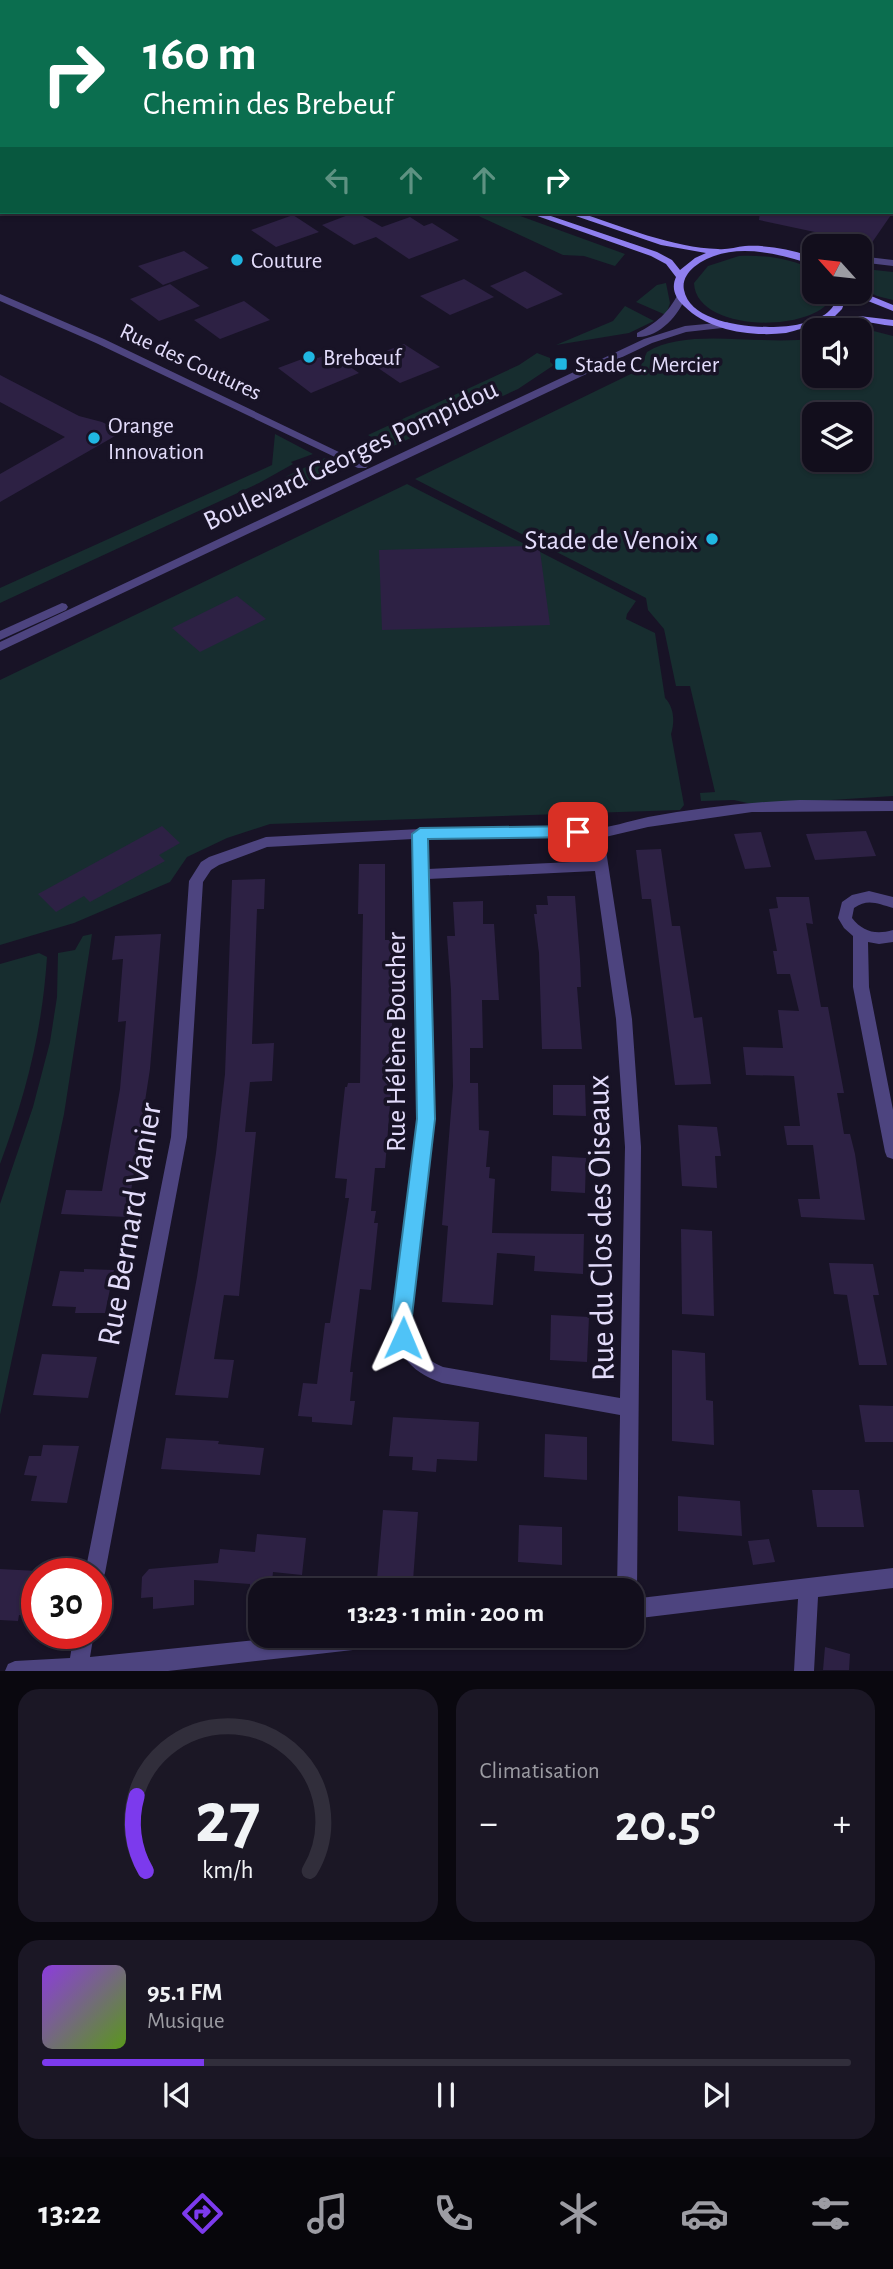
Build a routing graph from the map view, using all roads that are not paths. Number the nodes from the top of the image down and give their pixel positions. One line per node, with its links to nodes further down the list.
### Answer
1 (537, 214): 8 (main road)
2 (575, 214): 3 (main road)
3 (726, 251): 4 (main road); 8 (main road)
4 (802, 258)
5 (872, 261): 6 (street)
6 (893, 265): 7 (street)
7 (872, 266)
8 (680, 276): 9 (main road)
9 (681, 296): 17 (main road); 19 (street, Boulevard Georges Pompidou)
10 (0, 297): 19 (street, Rue des Coutures)
11 (872, 300): 13 (main road)
12 (841, 304): 14 (main road)
13 (893, 309)
14 (823, 318)
15 (872, 321): 16 (main road)
16 (893, 323)
17 (727, 325): 18 (main road); 21 (street, Boulevard Georges Pompidou)
18 (802, 327)
19 (362, 466): 20 (street, Boulevard Georges Pompidou)
20 (0, 636)
21 (0, 647)
22 (893, 806): 24 (street)
23 (420, 834): 24 (street); 26 (street, Rue Hélène Boucher); 32 (street, Rue Bernard Vanier)
24 (592, 835): 25 (street, Rue du Clos des Oiseaux)
25 (600, 866): 26 (street); 31 (street, Rue du Clos des Oiseaux)
26 (421, 874): 31 (street, Rue Hélène Boucher)
27 (893, 903): 28 (street)
28 (860, 934): 29 (street); 30 (street)
29 (893, 936)
30 (893, 1153)
31 (631, 1408): 33 (street, Rue du Clos des Oiseaux)
32 (98, 1558)
33 (627, 1578)
34 (893, 1578): 35 (street)
35 (809, 1589): 36 (street); 41 (street)
36 (644, 1608)
37 (272, 1648): 39 (street)
38 (81, 1649): 39 (street)
39 (78, 1668): 40 (street)
40 (15, 1671)
41 (804, 1671)

